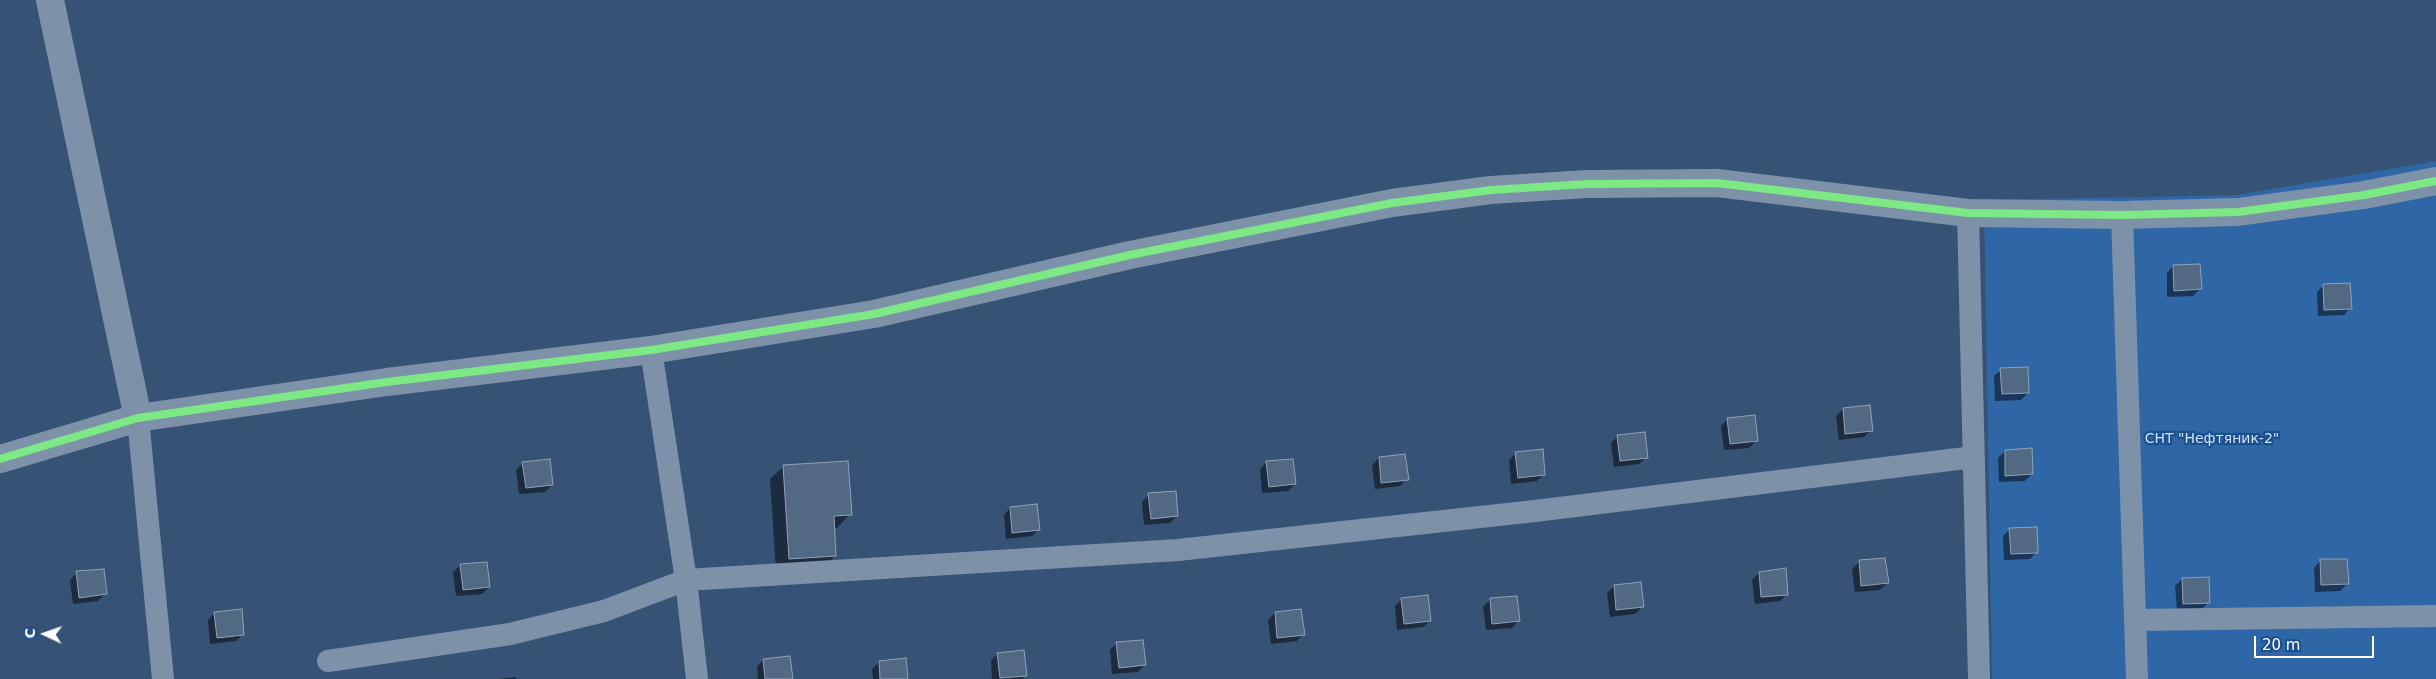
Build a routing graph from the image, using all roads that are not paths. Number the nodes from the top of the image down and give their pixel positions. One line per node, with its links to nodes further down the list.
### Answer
1 (50, 0): 6 (street)
2 (2436, 181): 4 (street)
3 (1968, 213): 4 (street); 5 (street); 7 (lane)
4 (2122, 214): 11 (lane)
5 (651, 350): 6 (street); 9 (lane)
6 (138, 418): 8 (street); 13 (lane)
7 (1974, 457): 9 (lane); 15 (lane)
8 (0, 459)
9 (686, 580): 12 (lane); 14 (lane)
10 (2436, 616): 11 (lane)
11 (2135, 620): 16 (lane)
12 (328, 662)
13 (163, 679)
14 (697, 679)
15 (1979, 679)
16 (2137, 679)

